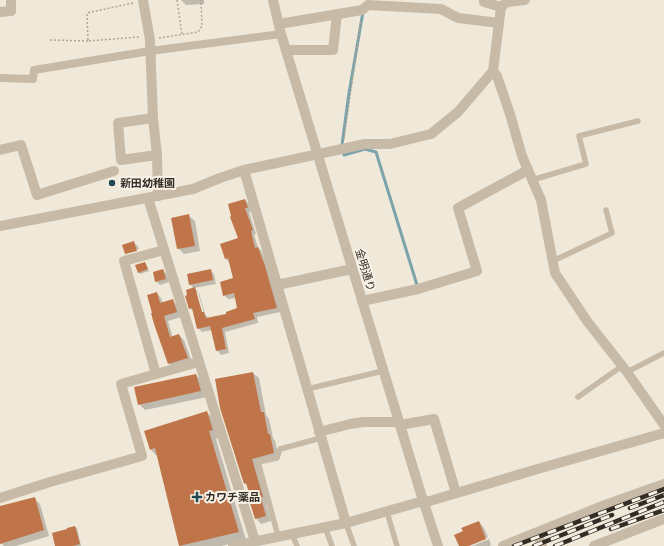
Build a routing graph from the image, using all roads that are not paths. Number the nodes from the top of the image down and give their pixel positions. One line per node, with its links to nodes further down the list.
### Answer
1 (11, 0): 7 (street)
2 (272, 0): 10 (street, 金明通り)
3 (484, 0): 6 (street)
4 (525, 0): 6 (street)
5 (143, 1): 12 (street)
6 (501, 7): 9 (street)
7 (0, 12)
8 (337, 14): 9 (street); 10 (street); 13 (street)
9 (499, 23): 14 (street)
10 (279, 24): 11 (street, 金明通り)
11 (281, 34): 12 (street); 13 (street, 金明通り)
12 (150, 50): 15 (street); 16 (street)
13 (286, 50): 19 (street, 金明通り)
14 (494, 71): 19 (street); 23 (street)
15 (0, 78)
16 (153, 118): 20 (street); 20 (street)
17 (638, 121): 24 (lane)
18 (0, 150): 21 (street)
19 (318, 154): 22 (street); 31 (street, 金明通り)
20 (157, 155): 25 (street)
21 (114, 170)
22 (244, 170): 25 (street); 32 (street)
23 (528, 170): 24 (street); 33 (street)
24 (532, 180): 30 (street)
25 (158, 196): 26 (street)
26 (148, 198): 28 (street); 29 (street)
27 (606, 210): 30 (lane)
28 (0, 226)
29 (164, 250): 35 (street); 38 (street)
30 (553, 261): 36 (street)
31 (352, 269): 32 (street); 33 (street, 金明通り)
32 (277, 285): 39 (street)
33 (362, 301): 37 (street, 金明通り)
34 (664, 353): 36 (lane)
35 (199, 362): 38 (street); 56 (street)
36 (624, 369): 40 (lane); 42 (street)
37 (383, 371): 39 (lane); 41 (street, 金明通り)
38 (156, 374): 47 (street)
39 (307, 389): 44 (street)
40 (578, 397)
41 (399, 423): 44 (street); 46 (street); 48 (street, 金明通り)
42 (664, 425)
43 (664, 434): 46 (street)
44 (320, 435): 51 (street); 55 (lane)
45 (664, 484): 53 (street)
46 (456, 493): 48 (street)
47 (0, 498)
48 (423, 502): 49 (street); 62 (street, 金明通り)
49 (387, 512): 51 (street); 61 (lane)
50 (664, 519): 65 (street)
51 (346, 523): 52 (street); 60 (lane)
52 (325, 527): 54 (street); 59 (lane)
53 (537, 533): 63 (street); 64 (street)
54 (292, 534): 55 (street); 58 (lane)
55 (278, 536): 56 (street)
56 (258, 542): 57 (street)
57 (233, 546)
58 (297, 546)
59 (332, 546)
60 (354, 546)
61 (397, 546)
62 (438, 546)
63 (503, 546)
64 (542, 546)
65 (594, 546)

